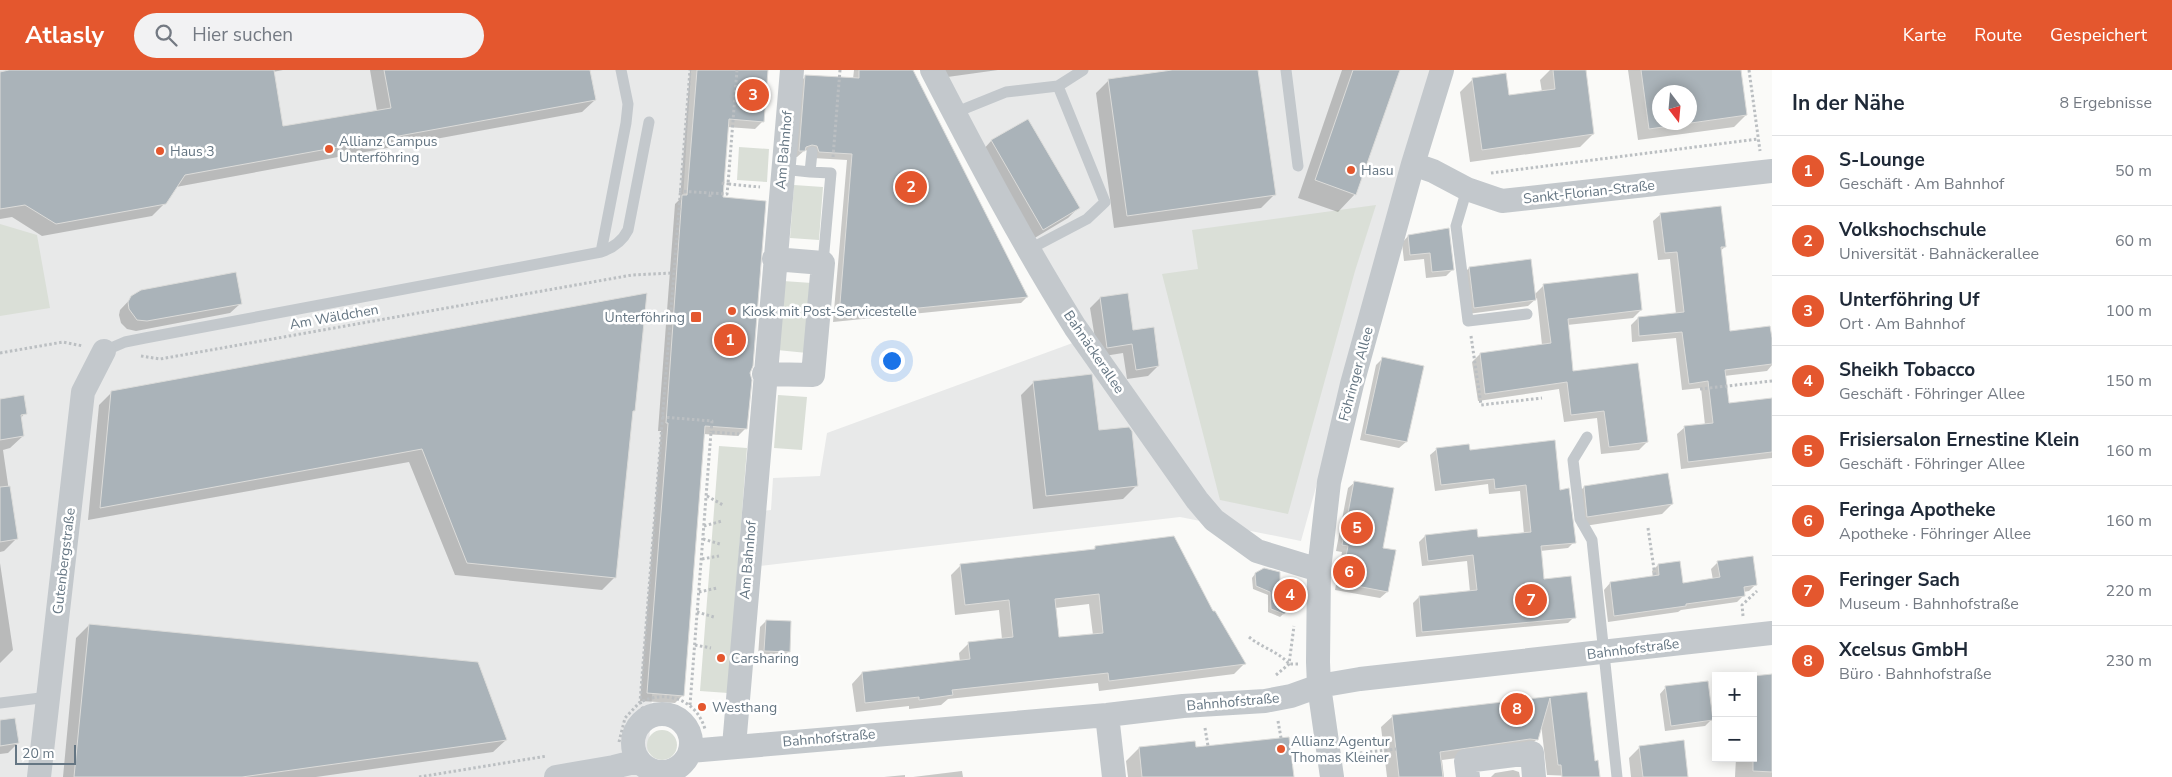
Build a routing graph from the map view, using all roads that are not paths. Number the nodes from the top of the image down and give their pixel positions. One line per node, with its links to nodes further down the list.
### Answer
1 (621, 70): 18 (lane)
2 (792, 70): 13 (street, Am Bahnhof)
3 (932, 70): 8 (street, Bahnäckerallee)
4 (1083, 70): 7 (lane)
5 (1286, 70): 12 (lane)
6 (1442, 70): 11 (street, Föhringer Allee)
7 (1058, 86): 8 (lane); 17 (lane)
8 (954, 113): 17 (street, Bahnäckerallee)
9 (649, 122): 18 (lane)
10 (812, 152): 15 (lane)
11 (1413, 164): 16 (street, Sankt-Florian-Straße); 25 (street, Föhringer Allee)
12 (1298, 166)
13 (782, 169): 15 (lane); 19 (street, Am Bahnhof)
14 (1767, 171): 16 (street, Sankt-Florian-Straße)
15 (810, 172): 20 (lane)
16 (1467, 189): 21 (lane)
17 (1028, 250): 25 (street, Bahnäckerallee)
18 (601, 252): 22 (lane)
19 (774, 259): 20 (street); 23 (street, Am Bahnhof)
20 (823, 263): 23 (street)
21 (1527, 314)
22 (104, 350): 29 (street, Gutenbergstraße)
23 (764, 374): 32 (street, Am Bahnhof)
24 (1587, 436): 27 (lane)
25 (1320, 570): 28 (street, Föhringer Allee)
26 (1772, 633): 27 (street, Bahnhofstraße)
27 (1604, 652): 28 (street, Bahnhofstraße); 41 (lane)
28 (1319, 686): 31 (street, Bahnhofstraße); 38 (street, Föhringer Allee)
29 (48, 697): 30 (lane); 36 (street, Gutenbergstraße)
30 (0, 702)
31 (1107, 715): 32 (street, Bahnhofstraße); 37 (street)
32 (734, 739): 33 (street, Bahnhofstraße)
33 (690, 751): 34 (street); 34 (street)
34 (638, 760): 35 (street)
35 (556, 766)
36 (39, 777)
37 (1114, 777)
38 (1332, 777)
39 (1468, 777): 40 (street)
40 (1534, 777)
41 (1617, 777)

